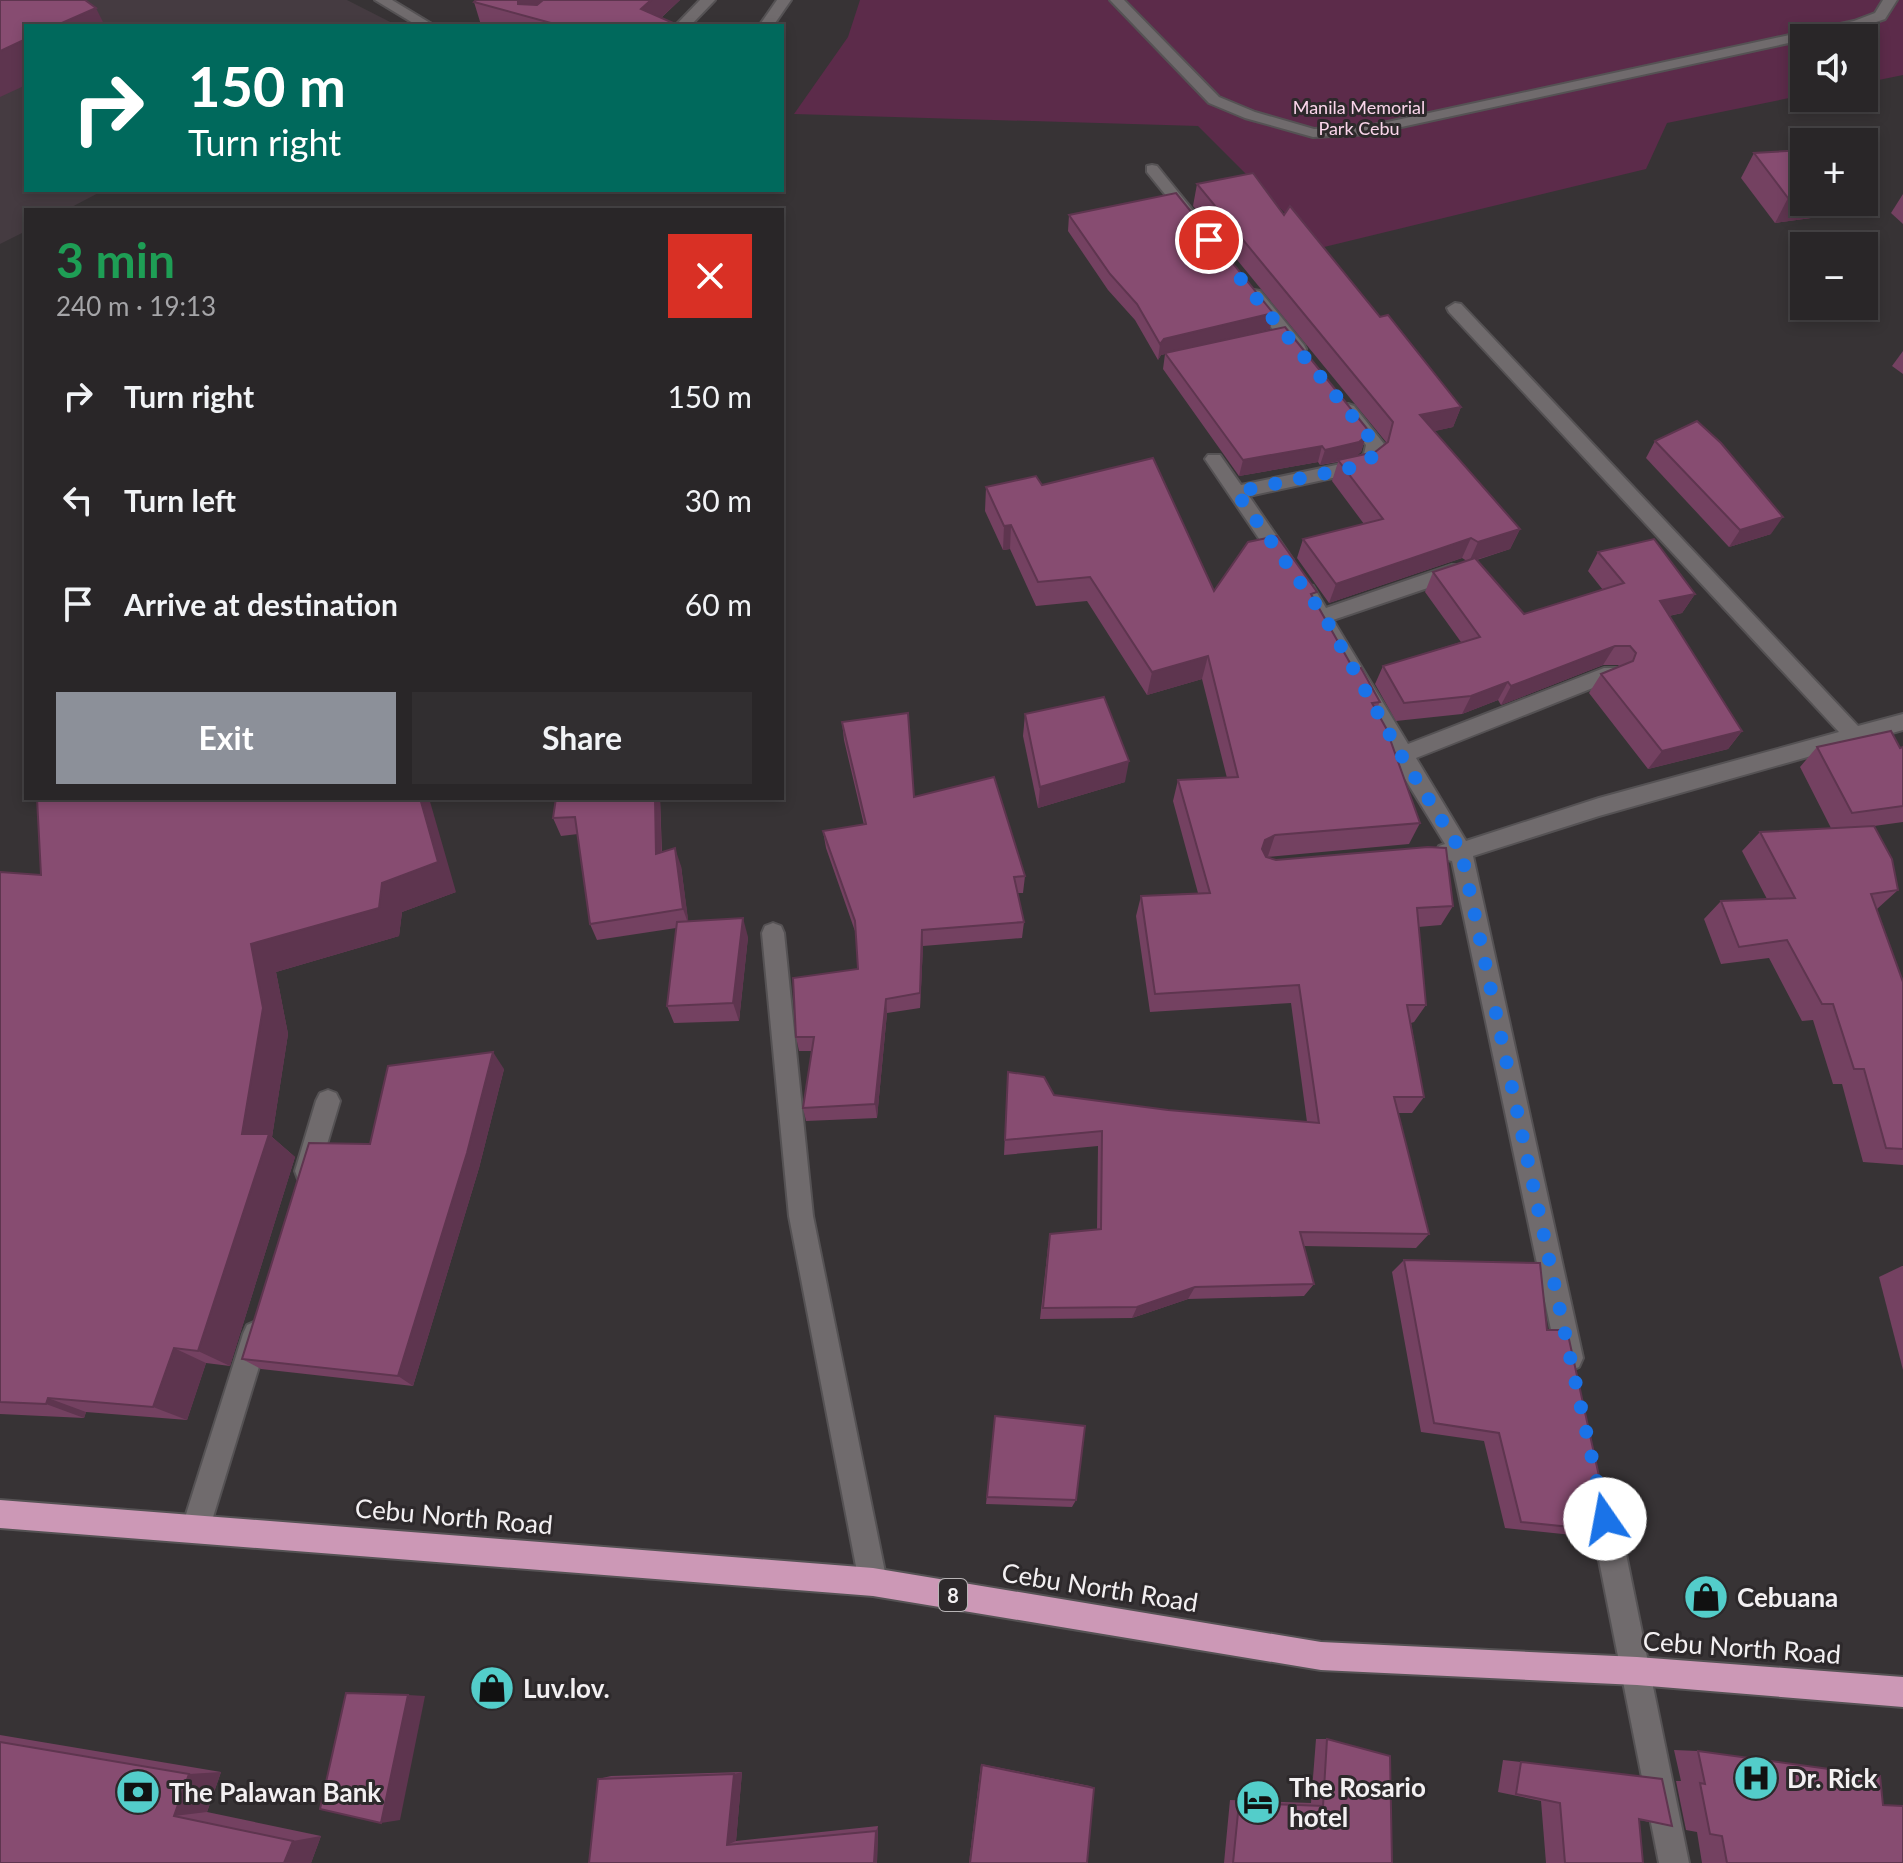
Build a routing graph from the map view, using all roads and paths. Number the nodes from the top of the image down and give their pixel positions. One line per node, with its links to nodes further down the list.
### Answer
1 (382, 0): 6 (street)
2 (708, 0): 7 (street)
3 (784, 0): 8 (street)
4 (1117, 0): 5 (street)
5 (1890, 0)
6 (424, 24)
7 (684, 24)
8 (767, 24)
9 (1152, 169): 10 (street)
10 (1200, 228)
11 (1247, 287): 13 (street)
12 (1455, 308): 21 (street)
13 (1305, 359)
14 (1335, 395): 16 (street)
15 (1214, 459): 16 (street)
16 (1236, 492): 18 (street)
17 (1463, 568): 18 (street)
18 (1324, 616): 22 (street)
19 (1611, 673): 22 (street)
20 (1903, 722): 21 (street)
21 (1855, 736): 23 (street)
22 (1401, 755): 23 (street)
23 (1461, 851): 24 (street); 29 (street)
24 (1432, 854)
25 (773, 933): 33 (street)
26 (328, 1101): 27 (street)
27 (300, 1192)
28 (262, 1314): 32 (street)
29 (1574, 1377)
30 (1598, 1485): 34 (street)
31 (0, 1514): 32 (highway, Cebu North Road / 8)
32 (196, 1527): 33 (highway, Cebu North Road / 8)
33 (873, 1582): 34 (highway, Cebu North Road / 8)
34 (1637, 1671): 35 (highway, Cebu North Road / 8); 36 (street)
35 (1903, 1692)
36 (1674, 1863)

